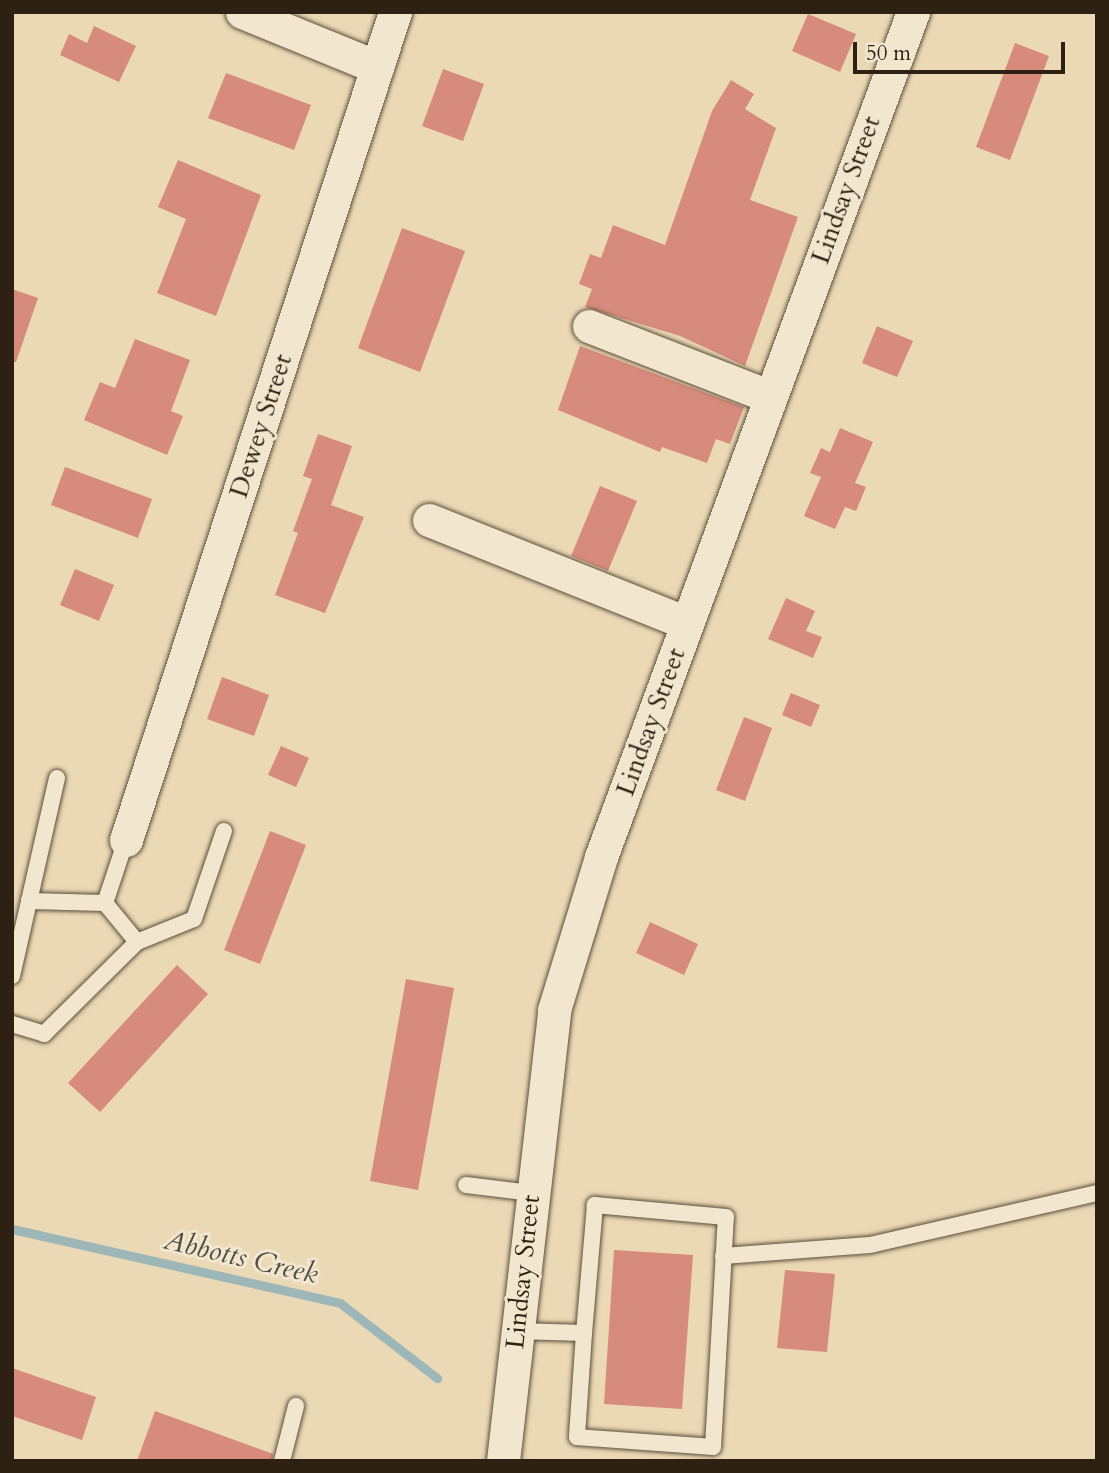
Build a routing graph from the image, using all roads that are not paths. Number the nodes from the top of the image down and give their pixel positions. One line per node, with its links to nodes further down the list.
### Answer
1 (242, 12): 4 (street)
2 (395, 12): 4 (street, Dewey Street)
3 (913, 12): 6 (street, Lindsay Street)
4 (377, 67): 11 (street, Dewey Street)
5 (589, 326): 6 (street)
6 (769, 396): 8 (street, Lindsay Street)
7 (429, 520): 8 (street)
8 (687, 623): 18 (street, Lindsay Street)
9 (57, 778): 12 (lane)
10 (224, 831): 14 (lane)
11 (126, 840): 13 (lane)
12 (29, 901): 13 (lane); 15 (lane)
13 (105, 903): 14 (lane)
14 (137, 942): 16 (lane)
15 (12, 976)
16 (12, 1024)
17 (466, 1185): 18 (lane)
18 (531, 1192): 21 (street, Lindsay Street)
19 (1097, 1193): 20 (lane)
20 (723, 1256): 22 (lane); 22 (lane)
21 (517, 1331): 22 (lane); 25 (street, Lindsay Street)
22 (584, 1333)
23 (296, 1406): 24 (lane)
24 (282, 1461)
25 (503, 1461)

